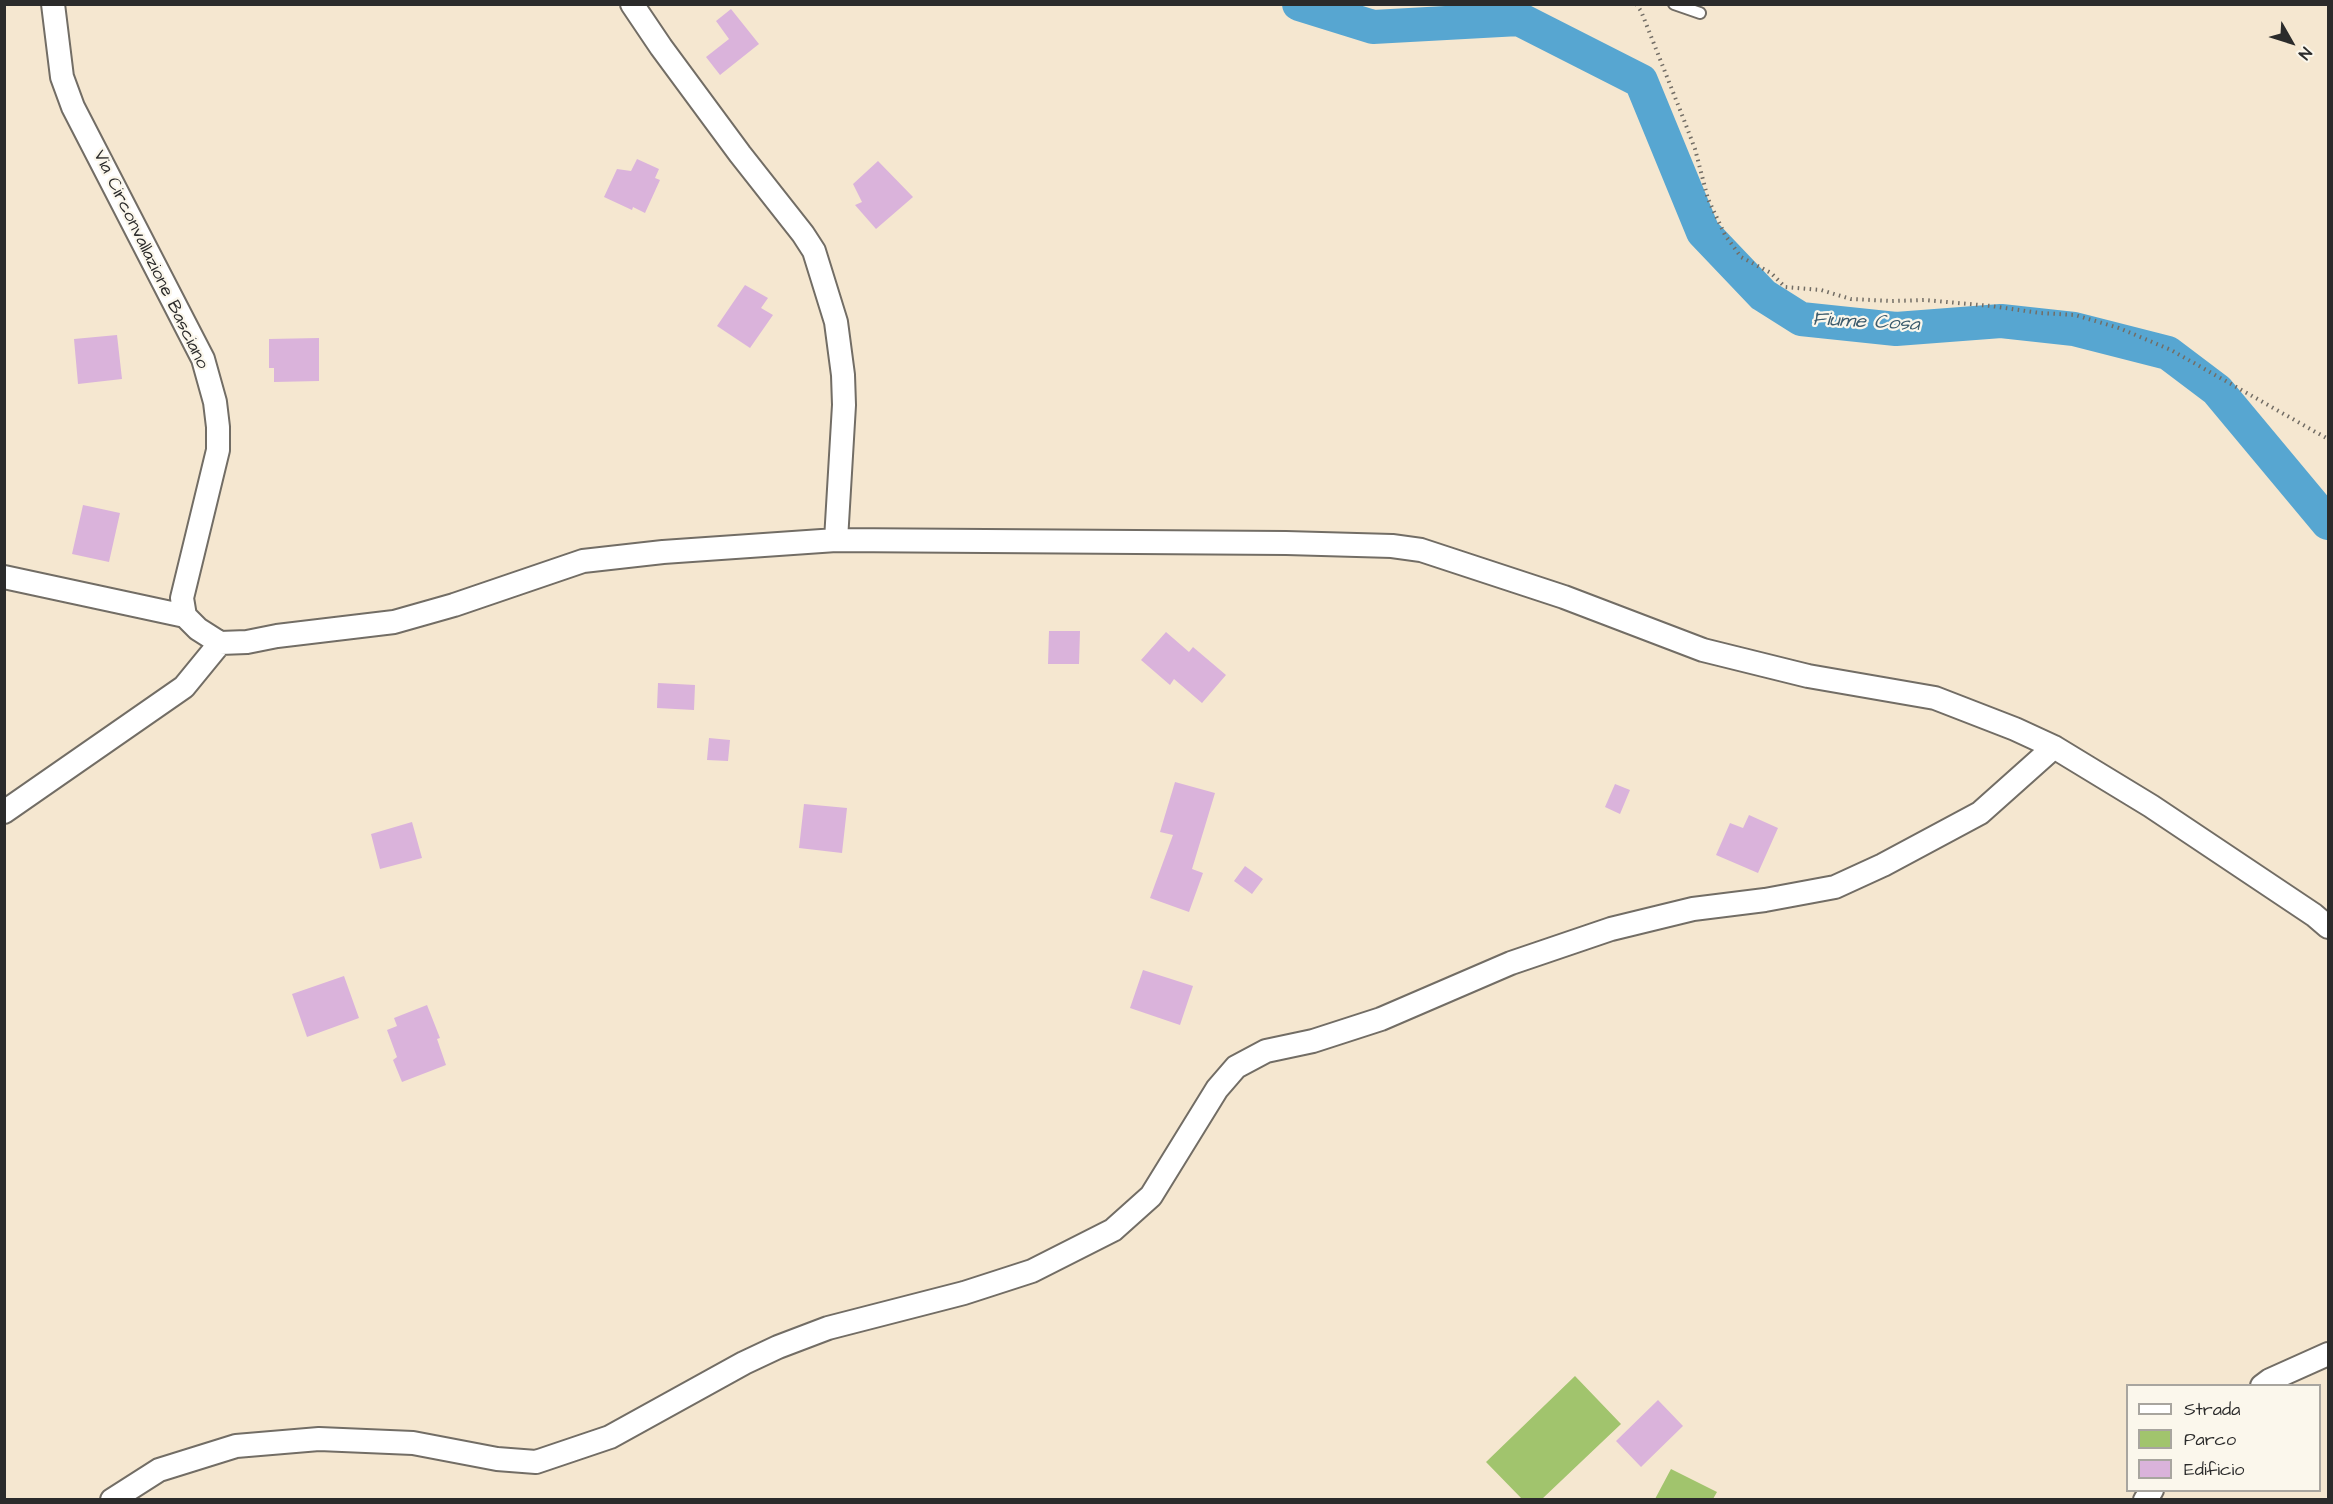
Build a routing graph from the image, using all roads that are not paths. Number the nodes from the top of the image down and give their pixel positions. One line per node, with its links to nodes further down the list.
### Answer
1 (53, 4): 7 (street, Via Circonvallazione Basciano)
2 (632, 4): 5 (street)
3 (1674, 4): 4 (lane)
4 (1700, 13)
5 (836, 540): 8 (street); 9 (street)
6 (4, 577): 7 (street)
7 (185, 616): 8 (street)
8 (220, 644): 10 (street)
9 (2054, 747): 11 (street); 14 (street)
10 (4, 812)
11 (2328, 927)
12 (2328, 1354): 13 (street)
13 (2265, 1384)
14 (112, 1500)

